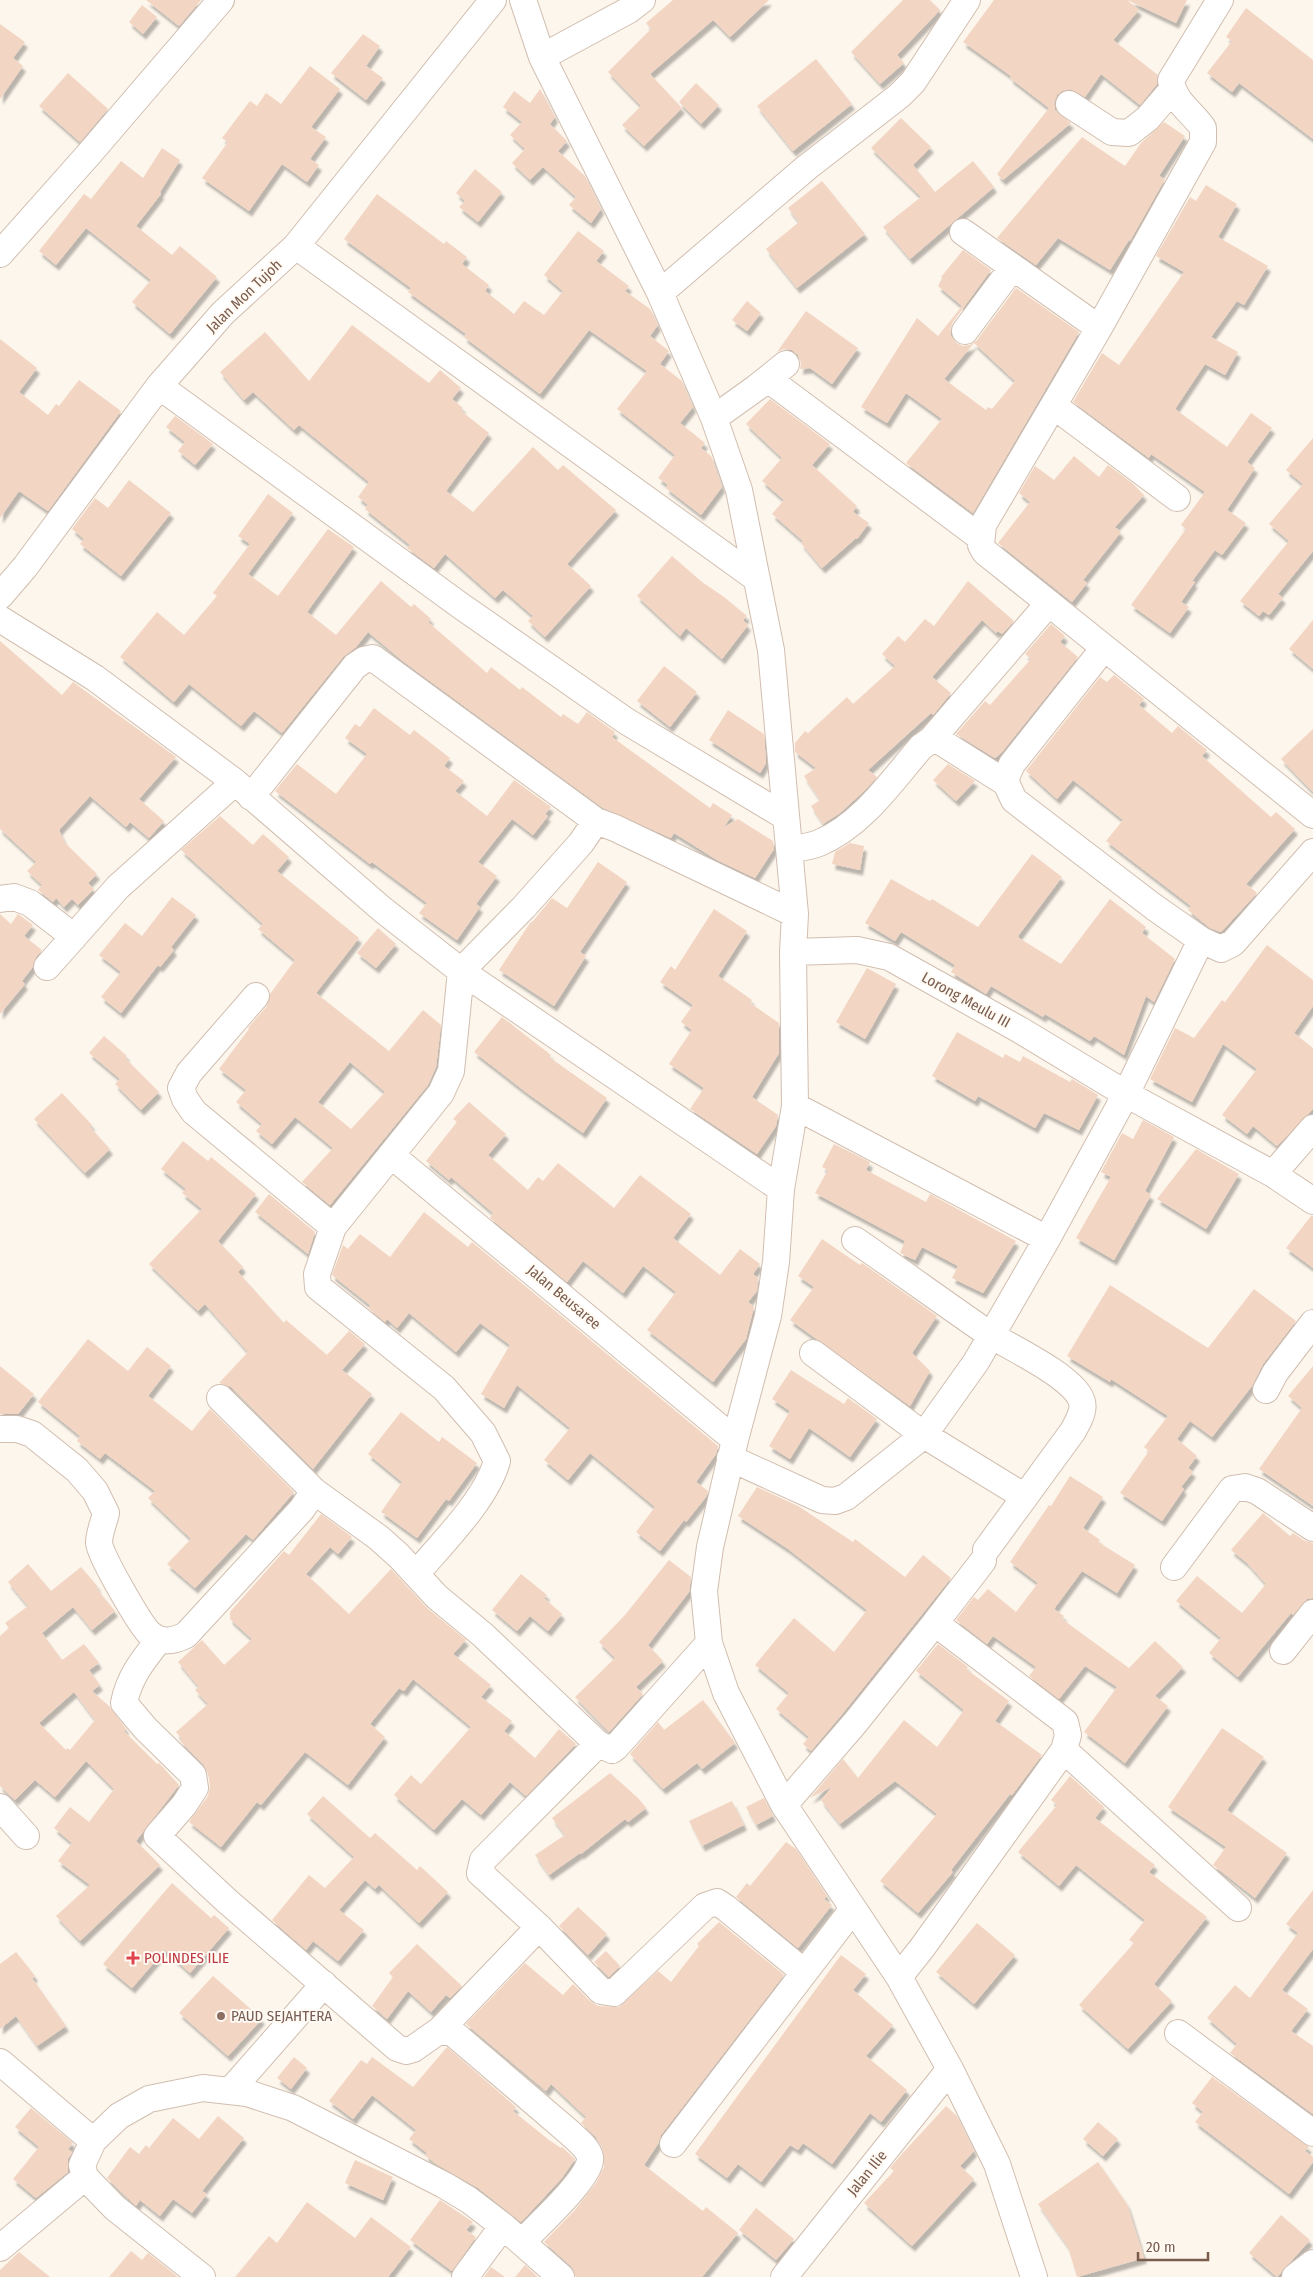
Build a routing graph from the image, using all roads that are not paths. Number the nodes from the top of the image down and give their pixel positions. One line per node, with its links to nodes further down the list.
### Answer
1 (221, 0): 12 (street)
2 (492, 0): 11 (street, Jalan Mon Tujoh)
3 (523, 0): 7 (street)
4 (642, 0): 7 (street)
5 (967, 0): 14 (street)
6 (1220, 0): 8 (street)
7 (542, 57): 14 (street)
8 (1172, 90): 9 (street); 15 (street)
9 (1069, 104)
10 (963, 232): 13 (street)
11 (296, 246): 17 (street, Jalan Mon Tujoh); 22 (street)
12 (0, 254)
13 (1012, 268): 15 (street); 16 (street)
14 (660, 293): 19 (street)
15 (1099, 328): 18 (street)
16 (965, 331)
17 (158, 386): 23 (street, Jalan Mon Tujoh); 31 (street)
18 (1054, 406): 20 (street); 21 (street)
19 (714, 418): 21 (street); 22 (street)
20 (1177, 498)
21 (980, 538): 24 (street)
22 (756, 579): 31 (street)
23 (0, 596)
24 (1049, 603): 26 (street); 27 (street)
25 (0, 619): 29 (street)
26 (1104, 648): 28 (street); 30 (street)
27 (931, 740): 28 (street); 33 (street)
28 (1006, 783): 38 (street)
29 (243, 790): 32 (street); 37 (street); 41 (street)
30 (1313, 816)
31 (786, 817): 33 (street)
32 (596, 821): 36 (street); 41 (street)
33 (789, 849): 36 (street)
34 (1313, 852): 38 (street)
35 (0, 899): 37 (street)
36 (795, 914): 39 (street)
37 (74, 937): 40 (street)
38 (1201, 940): 43 (street, Jalan Beusaree)
39 (793, 952): 43 (street, Lorong Meulu III); 44 (street)
40 (47, 967)
41 (461, 971): 46 (street); 48 (street)
42 (256, 996): 50 (street)
43 (1126, 1094): 47 (street, Lorong Meulu III); 51 (street, Jalan Beusaree)
44 (795, 1106): 48 (street); 51 (street)
45 (1313, 1128): 47 (street)
46 (391, 1155): 50 (street); 60 (street, Jalan Beusaree)
47 (1273, 1174): 49 (street, Lorong Meulu III)
48 (781, 1189): 60 (street)
49 (1313, 1201)
50 (333, 1227): 66 (street)
51 (1047, 1239): 54 (street, Jalan Beusaree)
52 (855, 1240): 54 (street)
53 (1313, 1323): 56 (street)
54 (992, 1335): 59 (street, Jalan Beusaree); 63 (street)
55 (813, 1354): 59 (street)
56 (1266, 1390)
57 (220, 1398): 62 (street)
58 (9, 1429): 61 (street); 69 (street)
59 (924, 1436): 60 (street, Jalan Beusaree); 63 (street)
60 (733, 1449): 70 (street)
61 (0, 1450)
62 (314, 1491): 66 (street); 69 (street)
63 (1025, 1497): 68 (street)
64 (1313, 1528): 65 (street)
65 (1174, 1567)
66 (416, 1574): 72 (street)
67 (1313, 1613): 71 (street)
68 (935, 1623): 73 (street); 74 (street)
69 (159, 1640): 82 (street)
70 (709, 1643): 72 (street); 74 (street)
71 (1283, 1651)
72 (598, 1744): 79 (street)
73 (1064, 1750): 77 (street); 81 (street)
74 (784, 1805): 78 (street)
75 (0, 1808): 76 (street)
76 (26, 1836)
77 (1238, 1908)
78 (853, 1909): 80 (street); 81 (street)
79 (539, 1927): 80 (street); 83 (street)
80 (804, 1972): 90 (street)
81 (899, 1977): 86 (street)
82 (324, 1984): 83 (street); 87 (street)
83 (440, 2030): 92 (street)
84 (1178, 2033): 88 (street)
85 (0, 2062): 89 (street)
86 (950, 2069): 98 (street, Jalan Ilie); 99 (street)
87 (230, 2091): 89 (street); 92 (street)
88 (1313, 2133)
89 (93, 2141): 91 (street)
90 (672, 2144)
91 (85, 2177): 93 (street); 95 (street)
92 (513, 2234): 96 (street); 97 (street)
93 (0, 2248)
94 (1313, 2263): 100 (street)
95 (202, 2277)
96 (466, 2277)
97 (561, 2277)
98 (784, 2277)
99 (1034, 2277)
100 (1296, 2277)

